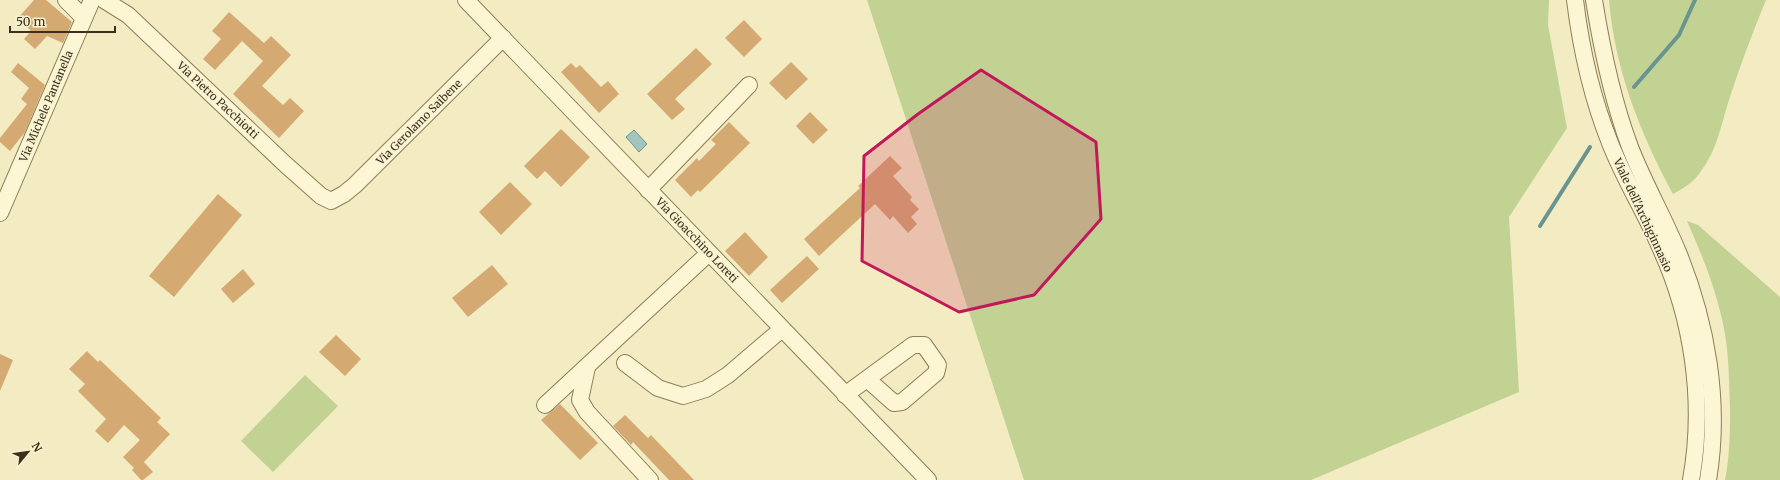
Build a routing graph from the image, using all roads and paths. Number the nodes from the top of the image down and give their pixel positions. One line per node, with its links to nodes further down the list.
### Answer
1 (66, 0): 7 (street)
2 (92, 0): 7 (street, Via Michele Pantanella)
3 (104, 0): 11 (street, Via Pietro Pacchiotti)
4 (466, 0): 8 (street, Via Gioacchino Loreti)
5 (1575, 0): 22 (street, Viale dell'Archiginnasio)
6 (1594, 0): 23 (street, Viale dell'Archiginnasio)
7 (84, 18): 12 (street, Via Michele Pantanella)
8 (503, 38): 10 (street, Via Gioacchino Loreti); 11 (street, Via Gerolamo Saibene)
9 (749, 85): 10 (street)
10 (648, 190): 13 (street, Via Gioacchino Loreti)
11 (331, 200)
12 (0, 213)
13 (709, 253): 14 (street, Via Gioacchino Loreti); 16 (street)
14 (782, 329): 15 (street); 18 (street, Via Gioacchino Loreti)
15 (625, 363)
16 (587, 367): 19 (street); 20 (street)
17 (867, 379): 18 (street)
18 (845, 395): 21 (street, Via Gioacchino Loreti)
19 (545, 405)
20 (650, 480)
21 (928, 480)
22 (1691, 480)
23 (1708, 480)

